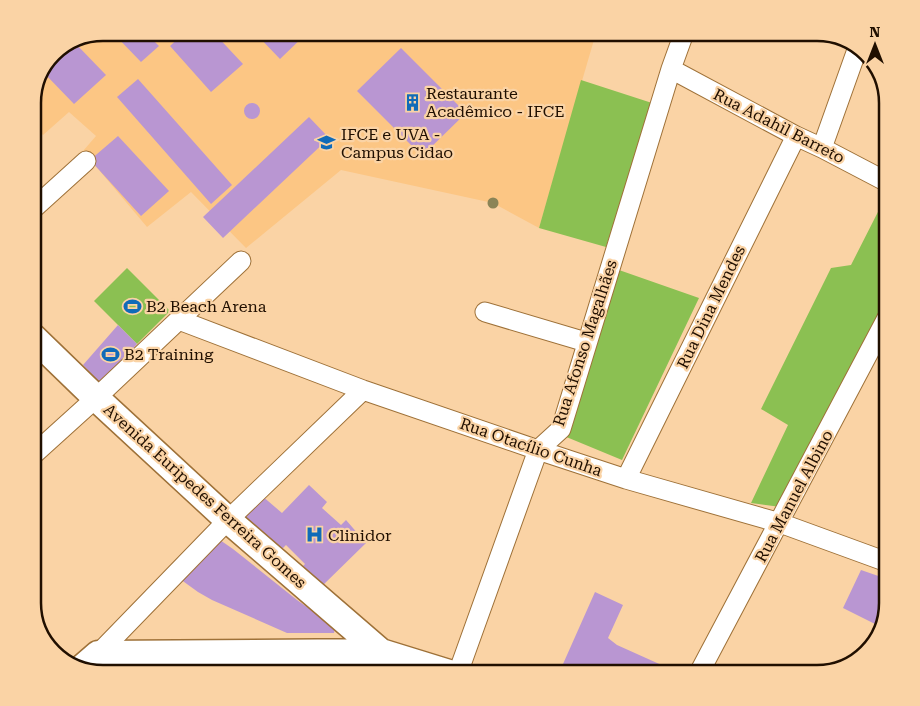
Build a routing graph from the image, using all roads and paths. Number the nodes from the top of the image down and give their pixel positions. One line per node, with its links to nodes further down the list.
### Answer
1 (681, 41): 2 (street, Rua Afonso Magalhães)
2 (671, 69): 4 (street, Rua Adahil Barreto); 13 (street, Rua Afonso Magalhães)
3 (850, 69): 5 (street)
4 (796, 136): 5 (street, Rua Adahil Barreto); 19 (street, Rua Dina Mendes)
5 (822, 148): 7 (street, Rua Adahil Barreto)
6 (86, 161): 8 (street)
7 (879, 177)
8 (41, 202)
9 (241, 261): 11 (street)
10 (485, 312): 13 (street)
11 (179, 320): 15 (street, Rua Otacílio Cunha); 16 (street)
12 (879, 335): 21 (street, Rua Manuel Albino)
13 (586, 342): 18 (street, Rua Afonso Magalhães)
14 (41, 345): 16 (street, Avenida Euripedes Ferreira Gomes)
15 (363, 390): 18 (street, Rua Otacílio Cunha); 20 (street)
16 (96, 398): 17 (street); 20 (street, Avenida Euripedes Ferreira Gomes)
17 (41, 448)
18 (538, 450): 19 (street, Rua Otacílio Cunha); 27 (street, Rua Afonso Magalhães)
19 (626, 479): 21 (street, Rua Otacílio Cunha)
20 (228, 520): 23 (street, Avenida Euripedes Ferreira Gomes); 24 (street)
21 (780, 523): 22 (street, Rua Otacílio Cunha); 28 (street, Rua Manuel Albino)
22 (879, 559)
23 (381, 652): 25 (street); 26 (street)
24 (91, 660): 25 (street)
25 (151, 664)
26 (421, 665)
27 (461, 665)
28 (704, 665)

